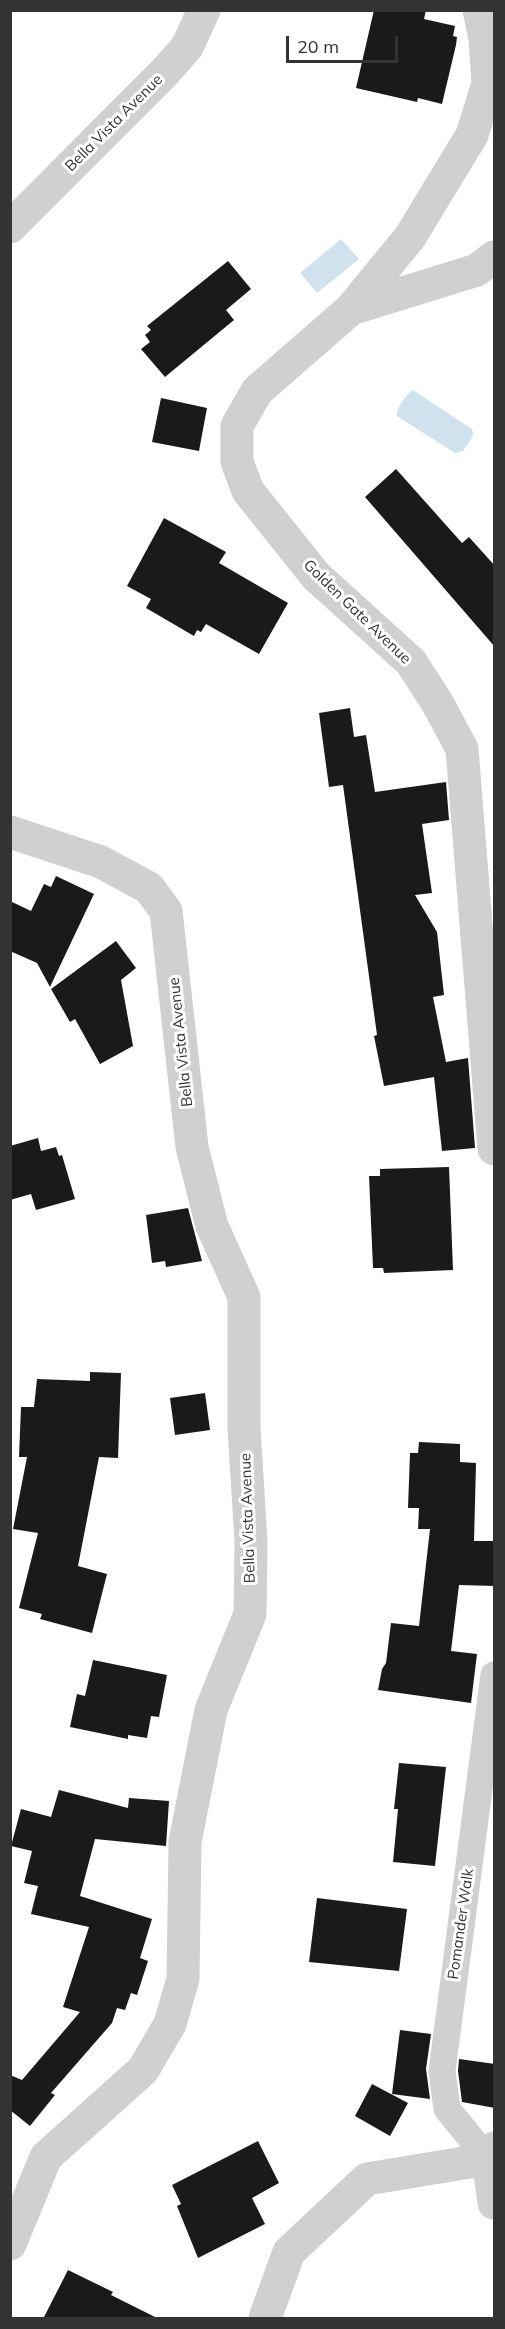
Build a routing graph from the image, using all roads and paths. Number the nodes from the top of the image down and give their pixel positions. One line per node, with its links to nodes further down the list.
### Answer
1 (204, 10): 3 (street, Bella Vista Avenue)
2 (478, 10): 5 (street, Golden Gate Avenue)
3 (10, 227)
4 (495, 257): 5 (street, Golden Gate Avenue)
5 (351, 309): 7 (street, Golden Gate Avenue)
6 (10, 831): 11 (street, Bella Vista Avenue)
7 (495, 1149)
8 (495, 1675): 9 (street, Pomander Walk)
9 (491, 2153): 10 (street); 12 (street)
10 (495, 2204)
11 (10, 2244)
12 (265, 2319)

